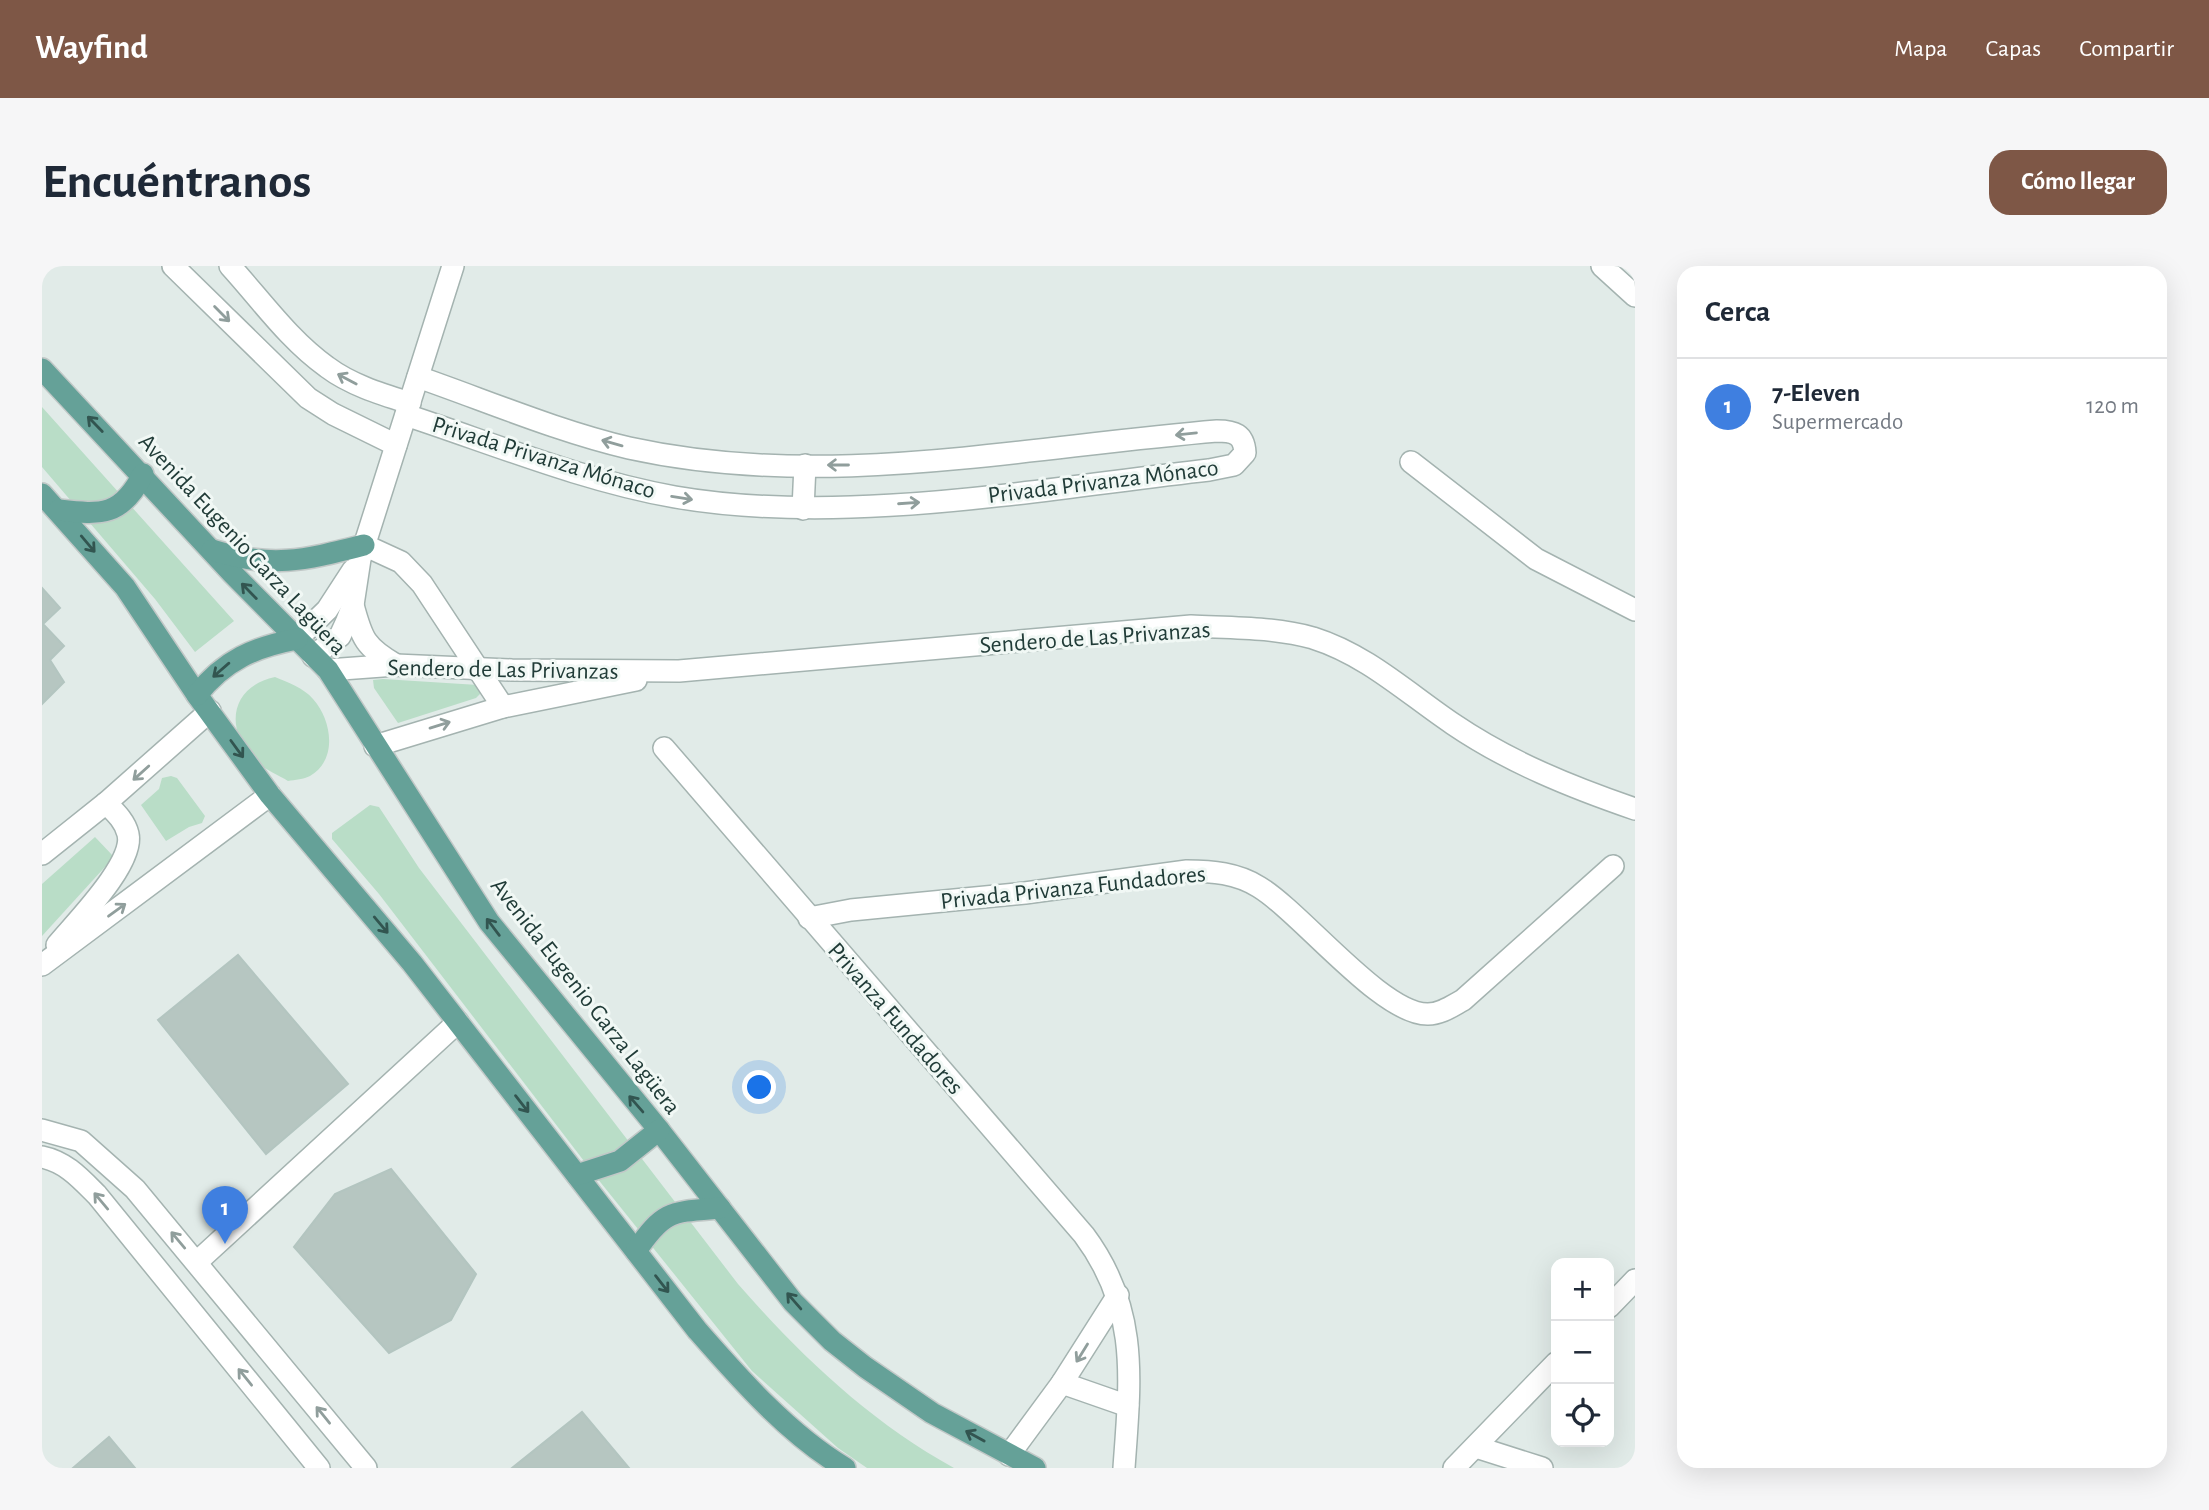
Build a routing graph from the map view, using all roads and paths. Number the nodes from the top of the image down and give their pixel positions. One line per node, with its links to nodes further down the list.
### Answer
1 (173, 266): 9 (street, one-way to 9)
2 (230, 266): 8 (street, Privada Privanza Mónaco, one-way to 2)
3 (453, 266): 7 (street)
4 (1602, 266): 5 (street)
5 (1635, 296)
6 (42, 369): 12 (main road, Avenida Eugenio Garza Lagüera, one-way to 6)
7 (418, 377): 8 (street); 11 (street, Privada Privanza Mónaco, one-way to 7)
8 (408, 409): 9 (street); 14 (street, Privada Privanza Mónaco, one-way to 14)
9 (396, 445): 17 (street)
10 (1410, 463): 19 (street)
11 (805, 465): 14 (street); 14 (street, Privada Privanza Mónaco, one-way to 11)
12 (143, 474): 15 (main road); 16 (main road, Avenida Eugenio Garza Lagüera)
13 (42, 494): 15 (main road)
14 (803, 509)
15 (59, 510): 25 (main road, one-way to 25)
16 (211, 550): 17 (main road); 20 (main road, Avenida Eugenio Garza Lagüera, one-way to 16)
17 (362, 552): 18 (street); 20 (street); 23 (street)
18 (353, 605): 21 (street); 22 (street)
19 (1635, 610)
20 (297, 639): 21 (main road, Avenida Eugenio Garza Lagüera); 25 (main road, one-way to 25)
21 (321, 663): 22 (street, Sendero de Las Privanzas); 27 (main road, Avenida Eugenio Garza Lagüera)
22 (396, 665): 23 (street, Sendero de Las Privanzas)
23 (479, 669): 24 (street, Sendero de Las Privanzas); 26 (street)
24 (679, 671): 26 (street, Sendero de Las Privanzas); 31 (street, Sendero de Las Privanzas)
25 (203, 703): 29 (main road, one-way to 29); 30 (street, one-way to 30)
26 (503, 707): 27 (street, Sendero de Las Privanzas, one-way to 26)
27 (375, 746): 38 (main road, Avenida Eugenio Garza Lagüera, one-way to 27)
28 (664, 747): 34 (street, Privanza Fundadores)
29 (270, 795): 35 (street, one-way to 29); 36 (main road, one-way to 36)
30 (106, 803): 32 (street); 35 (street)
31 (1635, 809)
32 (42, 854)
33 (1613, 866): 34 (street, Privada Privanza Fundadores)
34 (809, 918): 45 (street, Privanza Fundadores)
35 (42, 964)
36 (458, 1021): 40 (main road, one-way to 40); 43 (street)
37 (42, 1130): 43 (street, one-way to 37)
38 (659, 1130): 40 (main road); 41 (main road, Avenida Eugenio Garza Lagüera)
39 (42, 1157): 52 (street, one-way to 39)
40 (577, 1175): 42 (main road)
41 (720, 1208): 42 (main road); 51 (main road, Avenida Eugenio Garza Lagüera, one-way to 41)
42 (636, 1251): 54 (main road, one-way to 54)
43 (197, 1262): 53 (street, one-way to 43)
44 (1635, 1280): 46 (street)
45 (1118, 1295): 48 (street, one-way to 48); 49 (street, Privanza Fundadores)
46 (1614, 1302)
47 (1551, 1368): 50 (street)
48 (1062, 1383): 49 (street); 51 (street)
49 (1128, 1406): 56 (street, Privanza Fundadores)
50 (1476, 1447): 57 (street); 58 (street)
51 (1009, 1455): 55 (main road, Avenida Eugenio Garza Lagüera)
52 (319, 1468)
53 (366, 1468)
54 (845, 1468)
55 (1035, 1468)
56 (1124, 1468)
57 (1454, 1468)
58 (1542, 1468)

